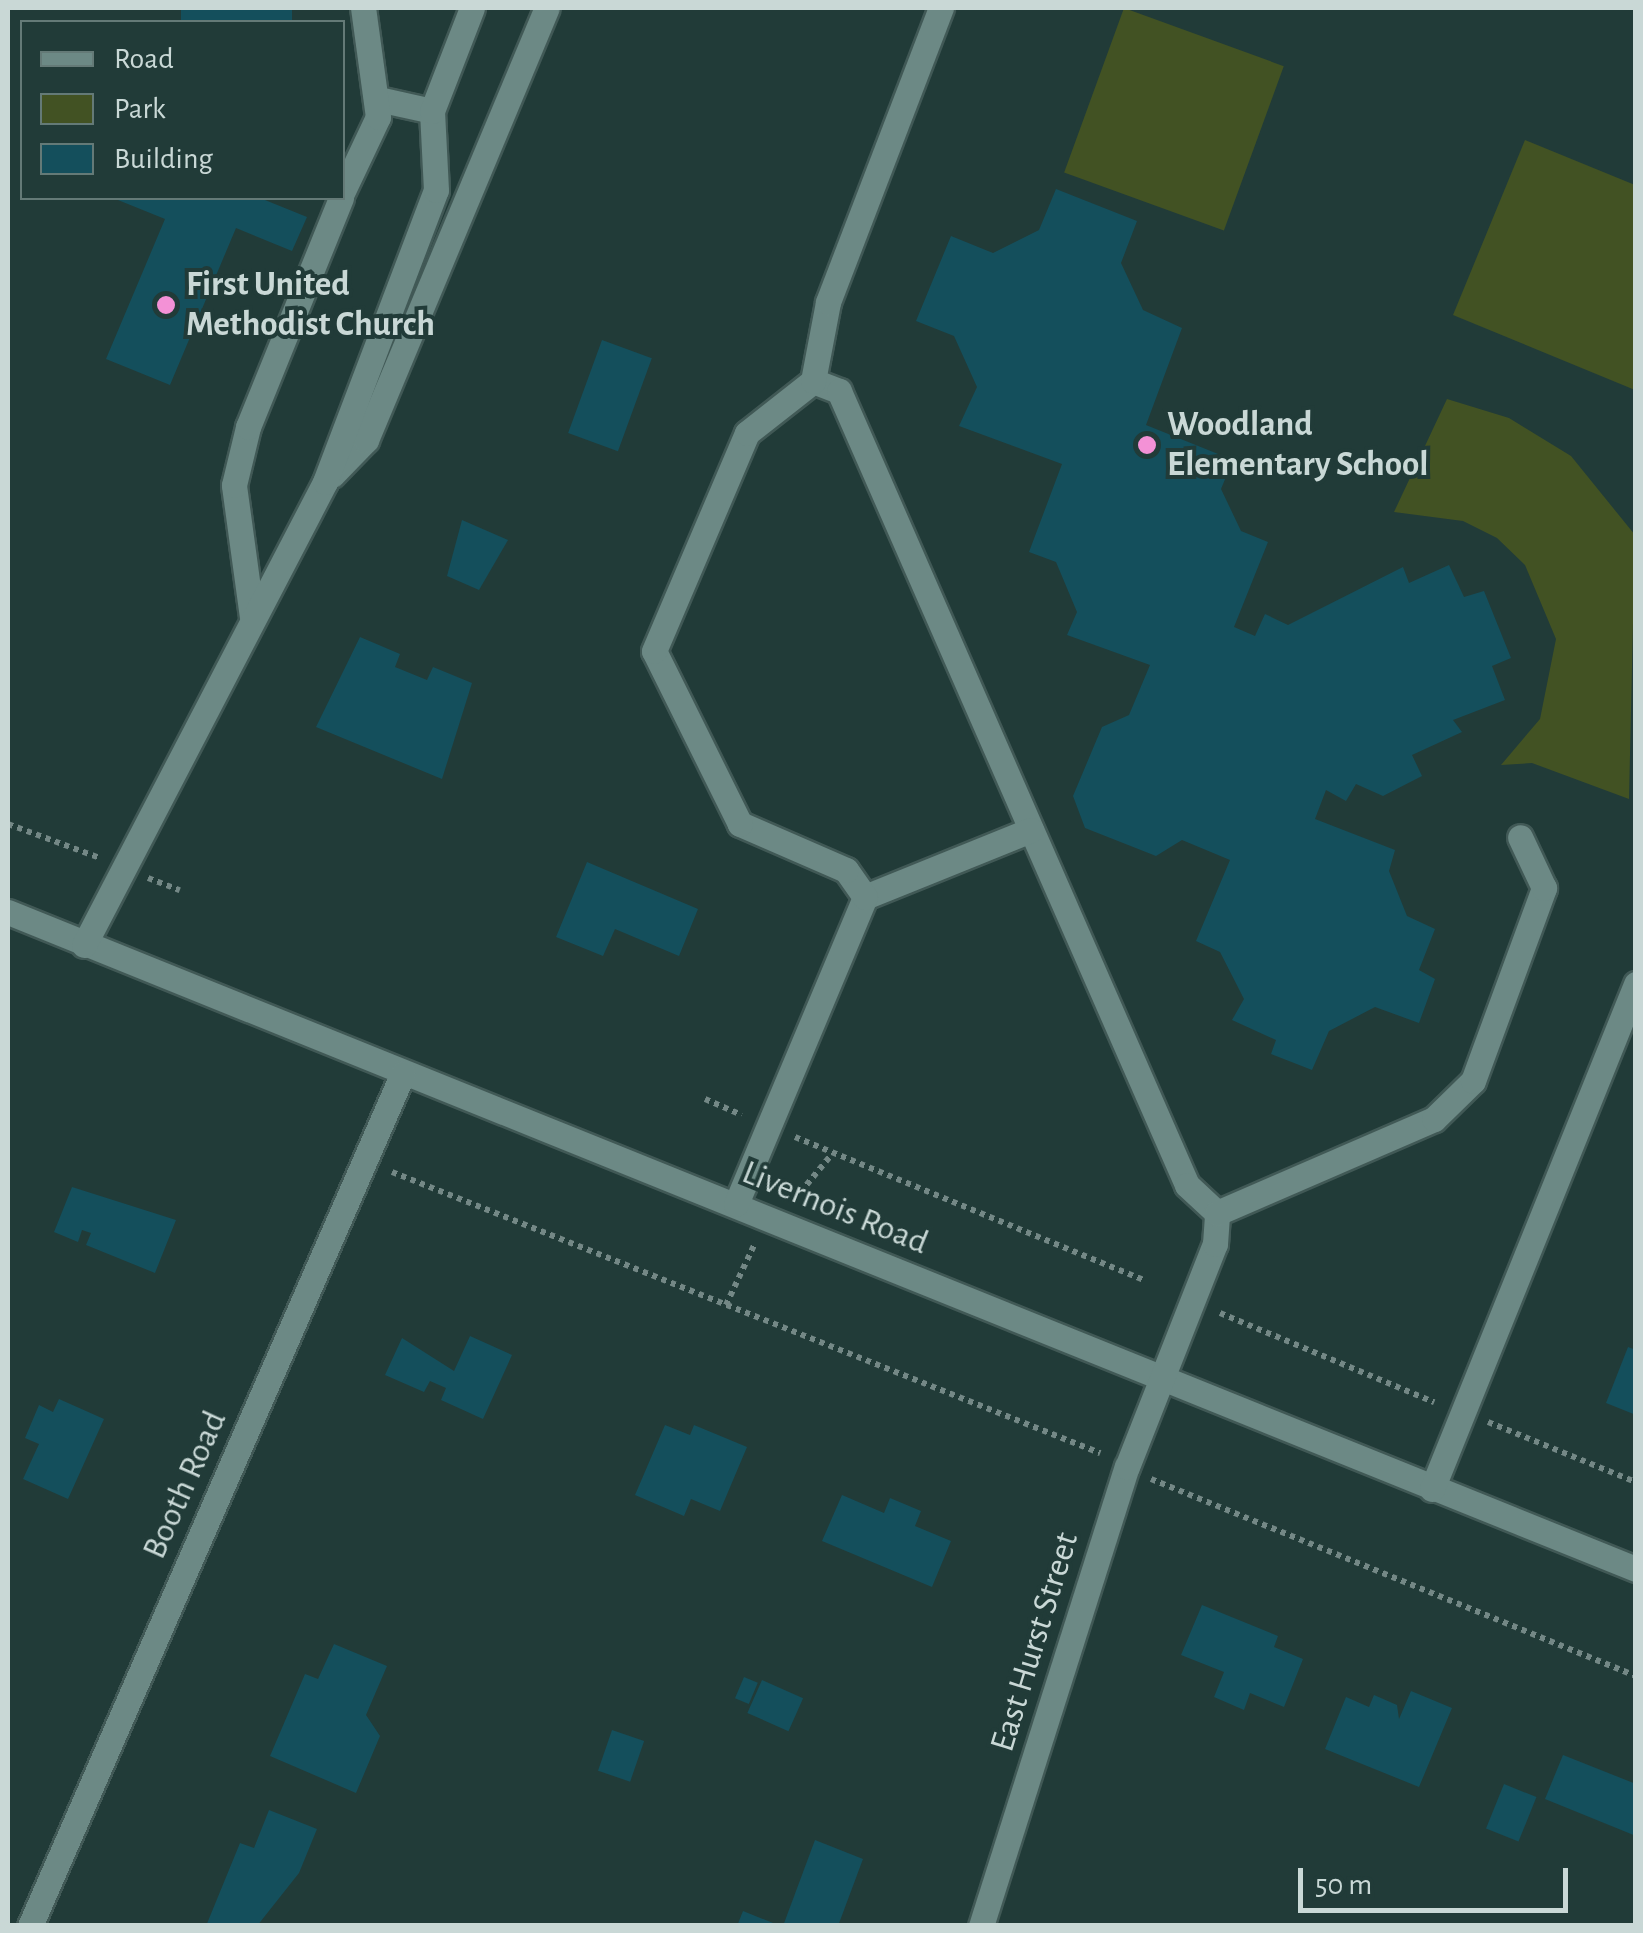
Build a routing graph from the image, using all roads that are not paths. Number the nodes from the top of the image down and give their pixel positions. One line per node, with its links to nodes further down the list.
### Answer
1 (362, 8): 5 (street)
2 (472, 8): 6 (street)
3 (547, 8): 10 (street)
4 (942, 8): 9 (street)
5 (378, 99): 6 (street); 7 (street)
6 (432, 111): 10 (street)
7 (345, 187)
8 (340, 200): 11 (street)
9 (813, 382): 12 (street); 14 (street)
10 (325, 482): 11 (street)
11 (252, 617): 16 (street)
12 (1032, 830): 14 (street); 20 (street)
13 (1520, 837): 20 (street)
14 (865, 897): 19 (street)
15 (8, 912): 16 (street, Livernois Road)
16 (84, 945): 18 (street, Livernois Road)
17 (1636, 984): 22 (street)
18 (404, 1072): 19 (street, Livernois Road); 24 (street, Booth Road)
19 (736, 1204): 21 (street, Livernois Road)
20 (1217, 1213): 21 (street, East Hurst Street)
21 (1160, 1380): 22 (street, Livernois Road); 25 (street, East Hurst Street)
22 (1432, 1488): 23 (street, Livernois Road)
23 (1636, 1570)
24 (30, 1926)
25 (981, 1926)

